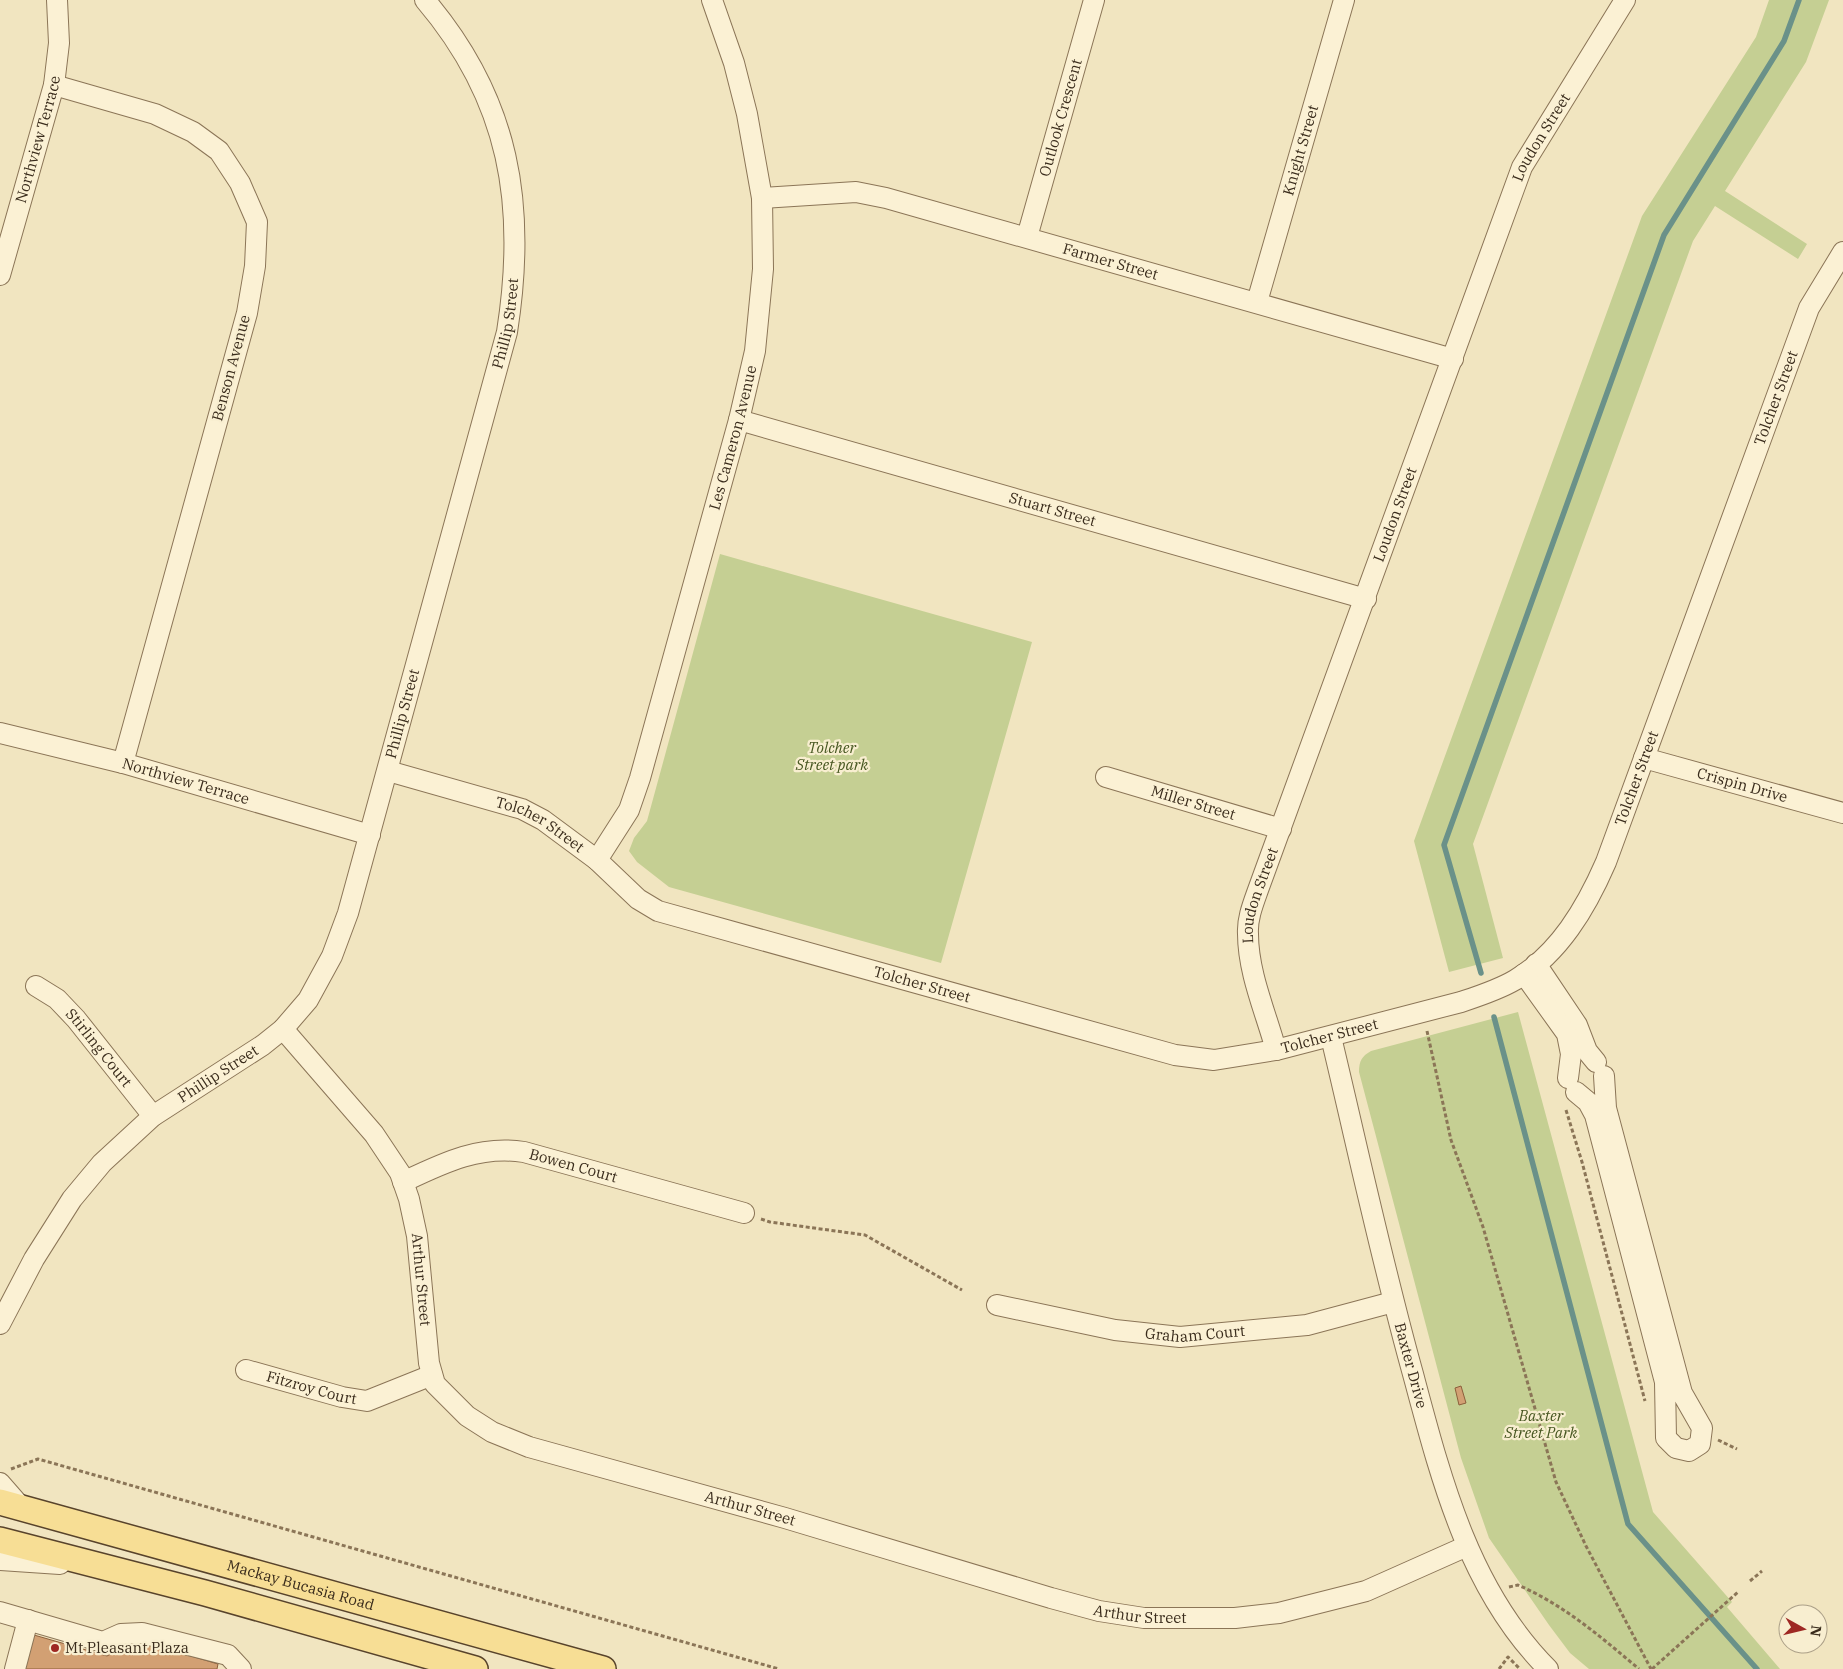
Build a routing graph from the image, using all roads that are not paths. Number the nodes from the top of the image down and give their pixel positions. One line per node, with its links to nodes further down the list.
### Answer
1 (57, 0): 7 (street, Northview Terrace)
2 (425, 0): 19 (street, Phillip Street)
3 (712, 0): 8 (street, Les Cameron Avenue)
4 (1094, 0): 9 (street, Outlook Crescent)
5 (1344, 0): 12 (street, Knight Street)
6 (1625, 0): 13 (street, Loudon Street)
7 (54, 85): 11 (street, Northview Terrace); 18 (street, Benson Avenue)
8 (762, 198): 9 (street, Farmer Street); 14 (street, Les Cameron Avenue)
9 (1028, 237): 12 (street, Farmer Street)
10 (1842, 255): 17 (street, Tolcher Street)
11 (0, 276)
12 (1257, 302): 13 (street, Farmer Street)
13 (1453, 359): 15 (street, Loudon Street)
14 (739, 420): 15 (street, Stuart Street); 24 (street, Les Cameron Avenue)
15 (1366, 599): 22 (street, Loudon Street)
16 (0, 733): 18 (street, Northview Terrace)
17 (1644, 758): 21 (street, Crispin Drive); 25 (street, Tolcher Street)
18 (123, 763): 23 (street, Northview Terrace)
19 (388, 772): 23 (street, Phillip Street); 24 (street, Tolcher Street)
20 (1106, 777): 22 (street, Miller Street)
21 (1843, 813)
22 (1281, 829): 29 (street, Loudon Street)
23 (370, 835): 27 (street, Phillip Street)
24 (597, 860): 29 (street, Tolcher Street)
25 (1530, 969): 28 (street, Tolcher Street); 30 (street); 31 (street)
26 (36, 986): 32 (street, Stirling Court)
27 (283, 1029): 32 (street, Phillip Street); 33 (street, Arthur Street)
28 (1331, 1037): 29 (street, Tolcher Street); 35 (street, Baxter Drive)
29 (1276, 1050)
30 (1600, 1069): 31 (street); 31 (street); 31 (street)
31 (1570, 1092)
32 (153, 1116): 37 (street, Phillip Street)
33 (403, 1182): 34 (street, Bowen Court); 39 (street, Arthur Street)
34 (744, 1213)
35 (1393, 1302): 36 (street, Graham Court); 43 (street, Baxter Drive)
36 (997, 1305)
37 (1, 1325)
38 (246, 1370): 39 (street, Fitzroy Court)
39 (432, 1375): 43 (street, Arthur Street)
40 (2, 1477): 41 (street)
41 (10, 1504): 51 (main road, Mackay Bucasia Road)
42 (0, 1540): 45 (main road)
43 (1467, 1546): 52 (street, Baxter Drive)
44 (0, 1560): 45 (street)
45 (102, 1568): 50 (main road)
46 (0, 1612): 47 (street)
47 (28, 1620): 48 (street); 49 (street)
48 (15, 1669)
49 (241, 1669)
50 (475, 1669)
51 (603, 1669)
52 (1548, 1669)

